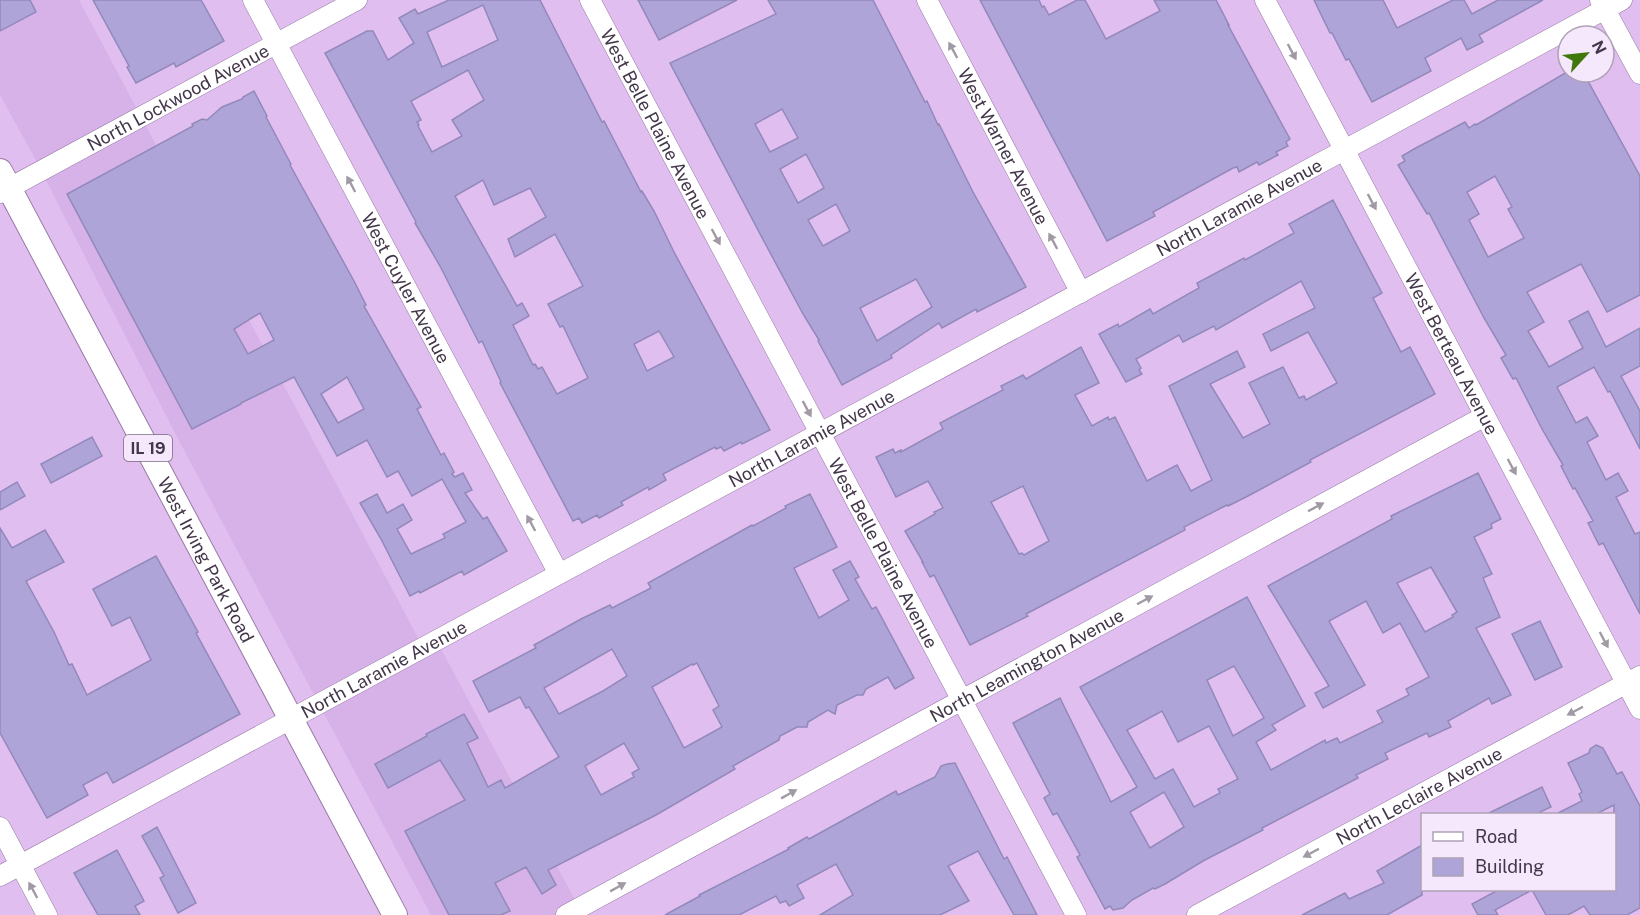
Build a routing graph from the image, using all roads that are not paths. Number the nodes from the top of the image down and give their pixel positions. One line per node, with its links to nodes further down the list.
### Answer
1 (253, 0): 7 (street, West Cuyler Avenue)
2 (357, 0): 7 (street, North Lockwood Avenue)
3 (590, 0): 13 (street, West Belle Plaine Avenue, one-way to 13)
4 (927, 0): 11 (street, West Warner Avenue, one-way to 4)
5 (1265, 0): 9 (street, West Berteau Avenue, one-way to 9)
6 (1609, 3): 8 (street); 9 (street, North Laramie Avenue)
7 (276, 44): 10 (street, North Lockwood Avenue); 14 (street, West Cuyler Avenue, one-way to 7)
8 (1640, 74)
9 (1344, 150): 11 (street, North Laramie Avenue); 12 (street, West Berteau Avenue, one-way to 12)
10 (3, 184): 18 (main road, West Irving Park Road / IL 19)
11 (1081, 292): 13 (street, North Laramie Avenue)
12 (1485, 416): 15 (street, West Berteau Avenue, one-way to 15); 16 (street, North Leamington Avenue, one-way to 12)
13 (820, 433): 14 (street, North Laramie Avenue); 16 (street, West Belle Plaine Avenue)
14 (559, 574): 18 (street, North Laramie Avenue)
15 (1633, 680): 17 (street, West Berteau Avenue); 26 (street, North Leclaire Avenue, one-way to 26)
16 (962, 700): 24 (street, North Leamington Avenue, one-way to 16); 25 (street, West Belle Plaine Avenue)
17 (1640, 708)
18 (291, 719): 20 (street, North Laramie Avenue); 23 (main road, West Irving Park Road / IL 19)
19 (0, 827): 20 (street)
20 (20, 865): 21 (street, North Laramie Avenue); 22 (street, one-way to 20)
21 (0, 876)
22 (47, 915)
23 (395, 915)
24 (566, 915)
25 (1076, 915)
26 (1197, 915)

